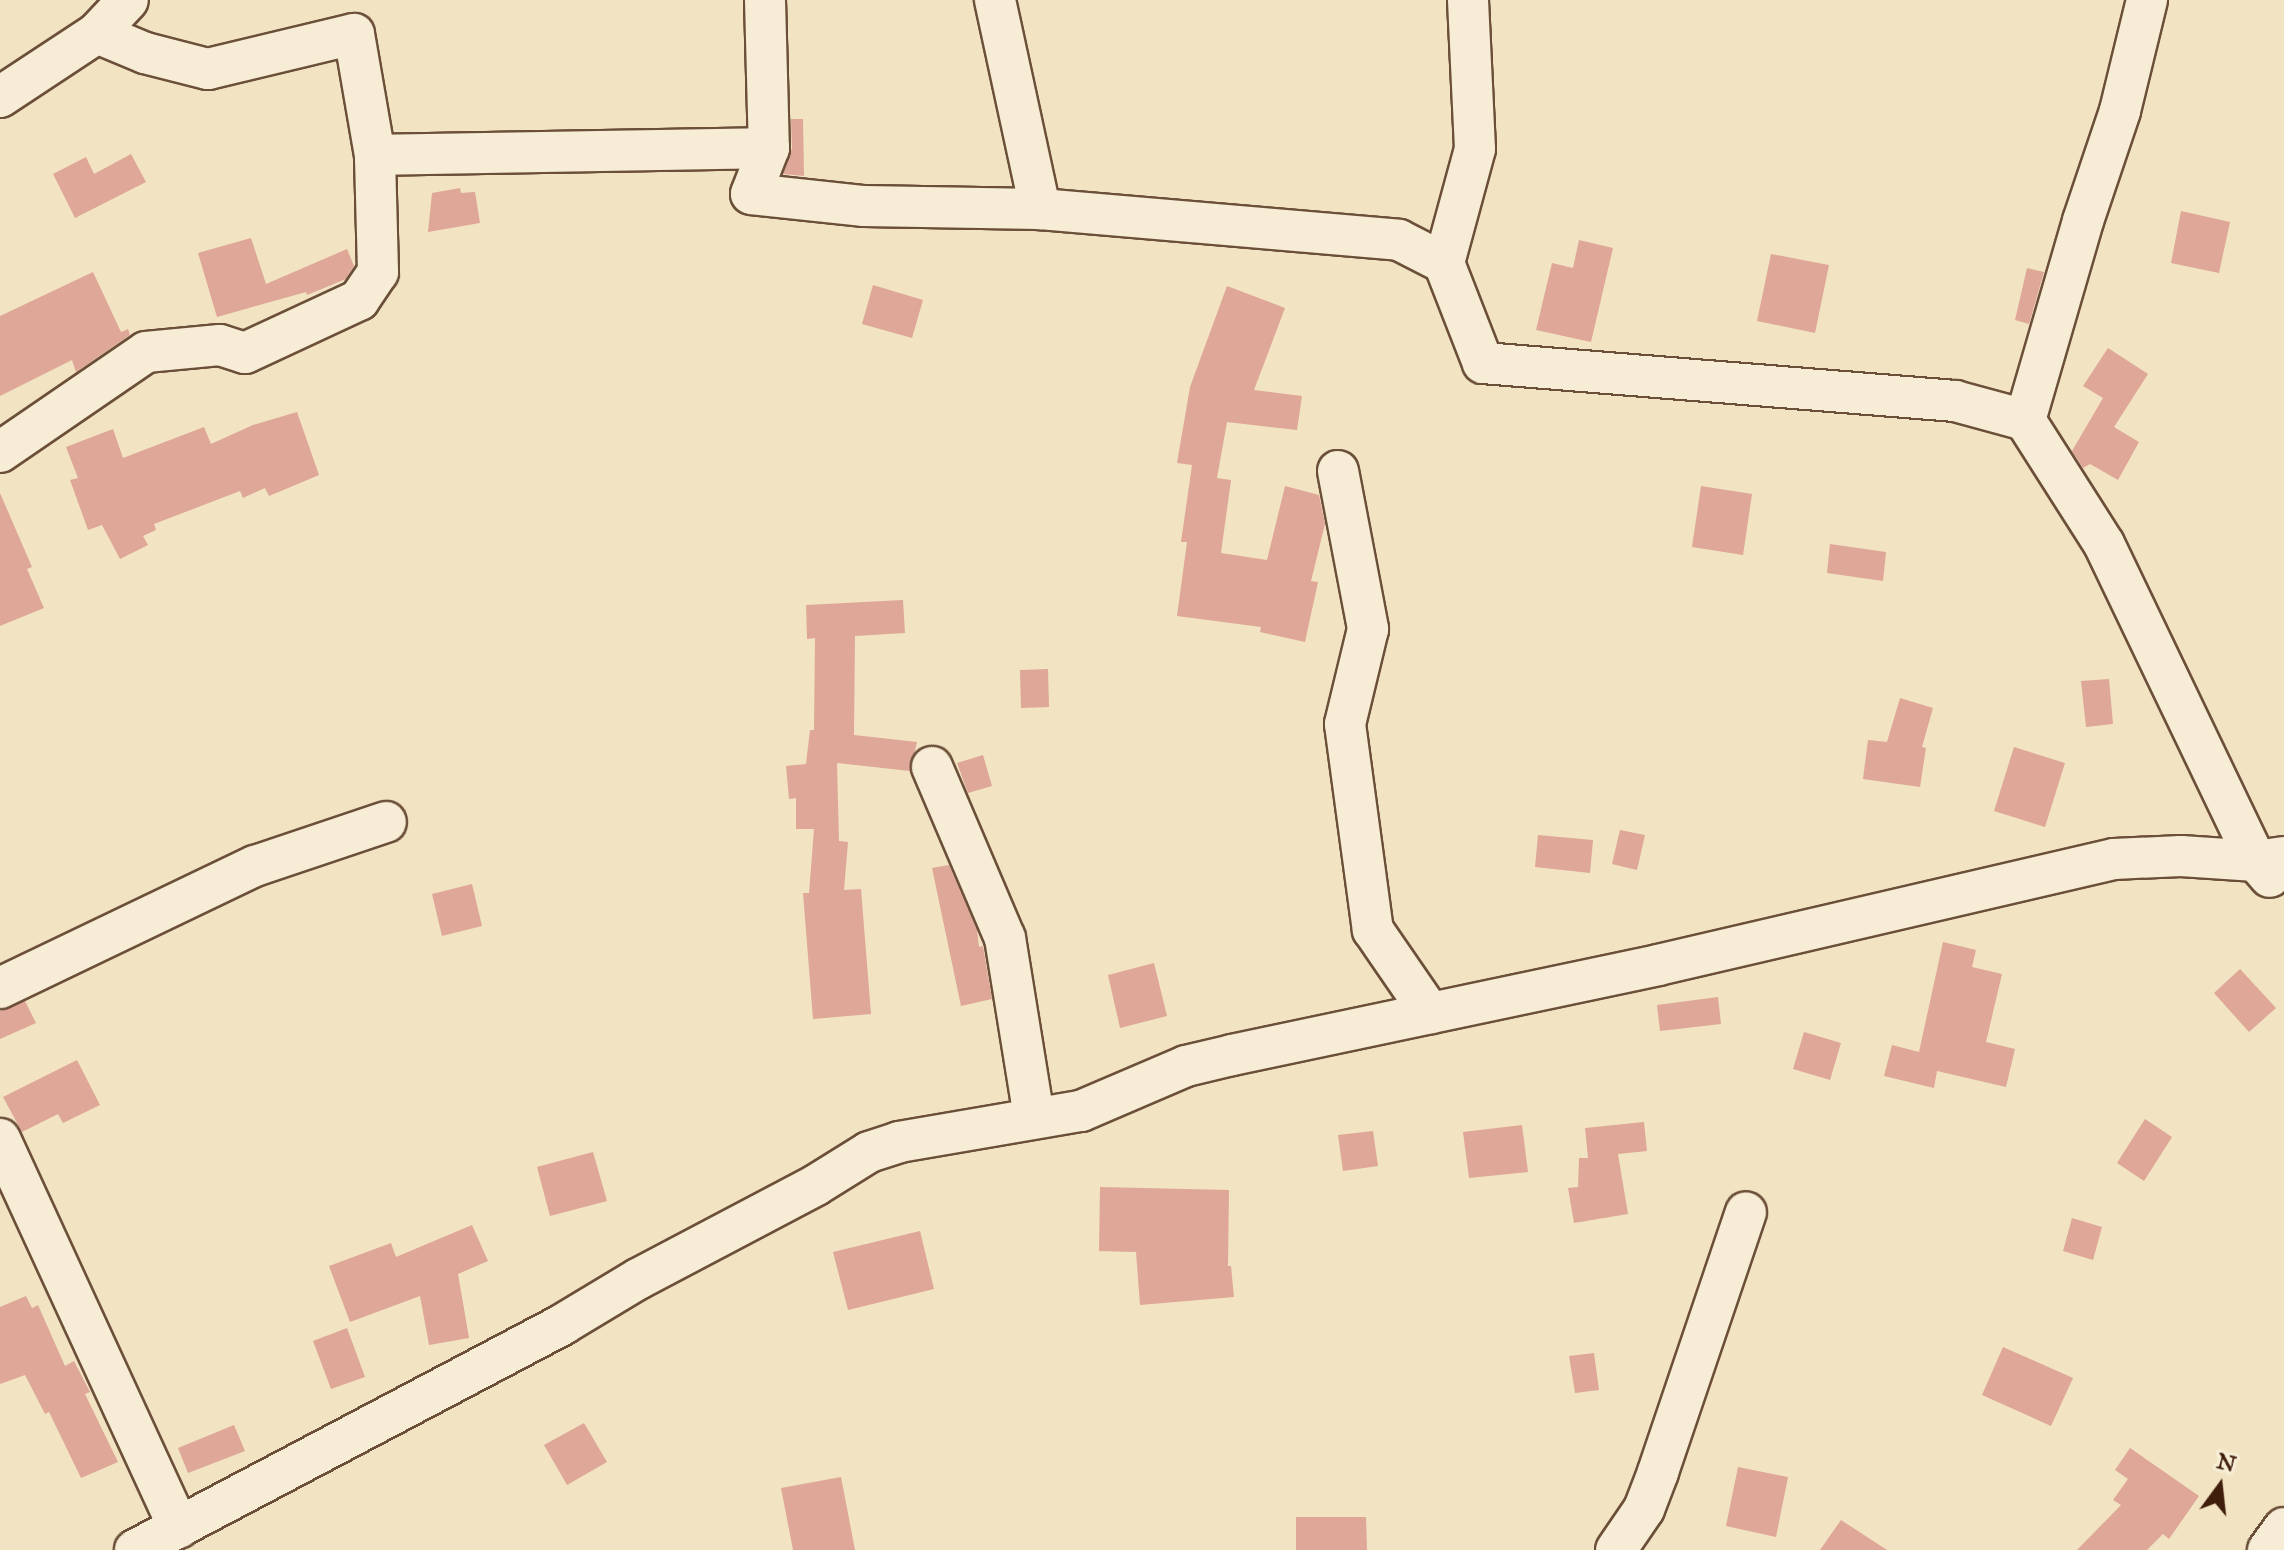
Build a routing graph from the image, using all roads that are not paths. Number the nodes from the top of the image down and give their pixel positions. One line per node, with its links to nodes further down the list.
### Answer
1 (128, 0): 6 (street)
2 (765, 0): 8 (street)
3 (995, 0): 10 (street)
4 (1468, 0): 11 (street)
5 (2147, 0): 12 (street)
6 (97, 33): 7 (street); 9 (street)
7 (0, 97)
8 (769, 148): 9 (street); 10 (street)
9 (375, 155): 13 (street)
10 (1040, 209): 11 (street)
11 (1444, 263): 12 (street)
12 (2025, 420): 17 (street)
13 (0, 452)
14 (1338, 471): 19 (street)
15 (932, 767): 20 (street)
16 (386, 822): 18 (street)
17 (2275, 867): 19 (street)
18 (0, 988)
19 (1430, 1013): 20 (street)
20 (1034, 1118): 24 (street)
21 (0, 1139): 24 (street)
22 (1746, 1212): 25 (street)
23 (2284, 1528): 26 (street)
24 (158, 1542)
25 (1616, 1550)
26 (2268, 1550)

